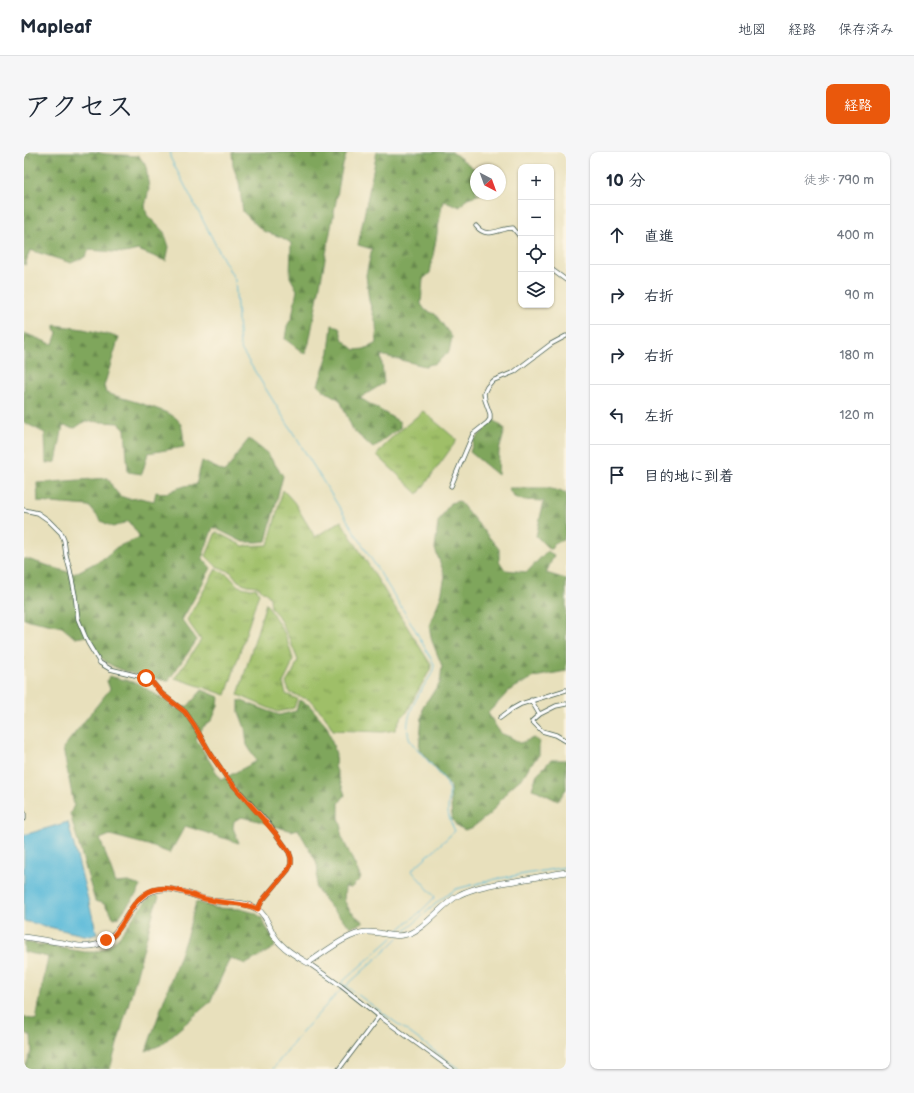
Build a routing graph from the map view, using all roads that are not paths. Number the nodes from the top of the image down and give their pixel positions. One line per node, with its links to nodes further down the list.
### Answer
1 (476, 226): 2 (street)
2 (519, 236)
3 (554, 271): 4 (street)
4 (566, 280)
5 (566, 336): 6 (street)
6 (451, 486)
7 (24, 510): 17 (street)
8 (566, 690): 9 (street)
9 (531, 700): 11 (street); 12 (street)
10 (566, 704): 11 (street)
11 (540, 714): 13 (street)
12 (500, 718)
13 (566, 741)
14 (24, 813): 15 (street)
15 (24, 819)
16 (566, 872): 19 (street)
17 (258, 909): 18 (street); 19 (street)
18 (24, 937)
19 (308, 963): 20 (street)
20 (379, 1016): 21 (street); 22 (street)
21 (339, 1069)
22 (452, 1069)

